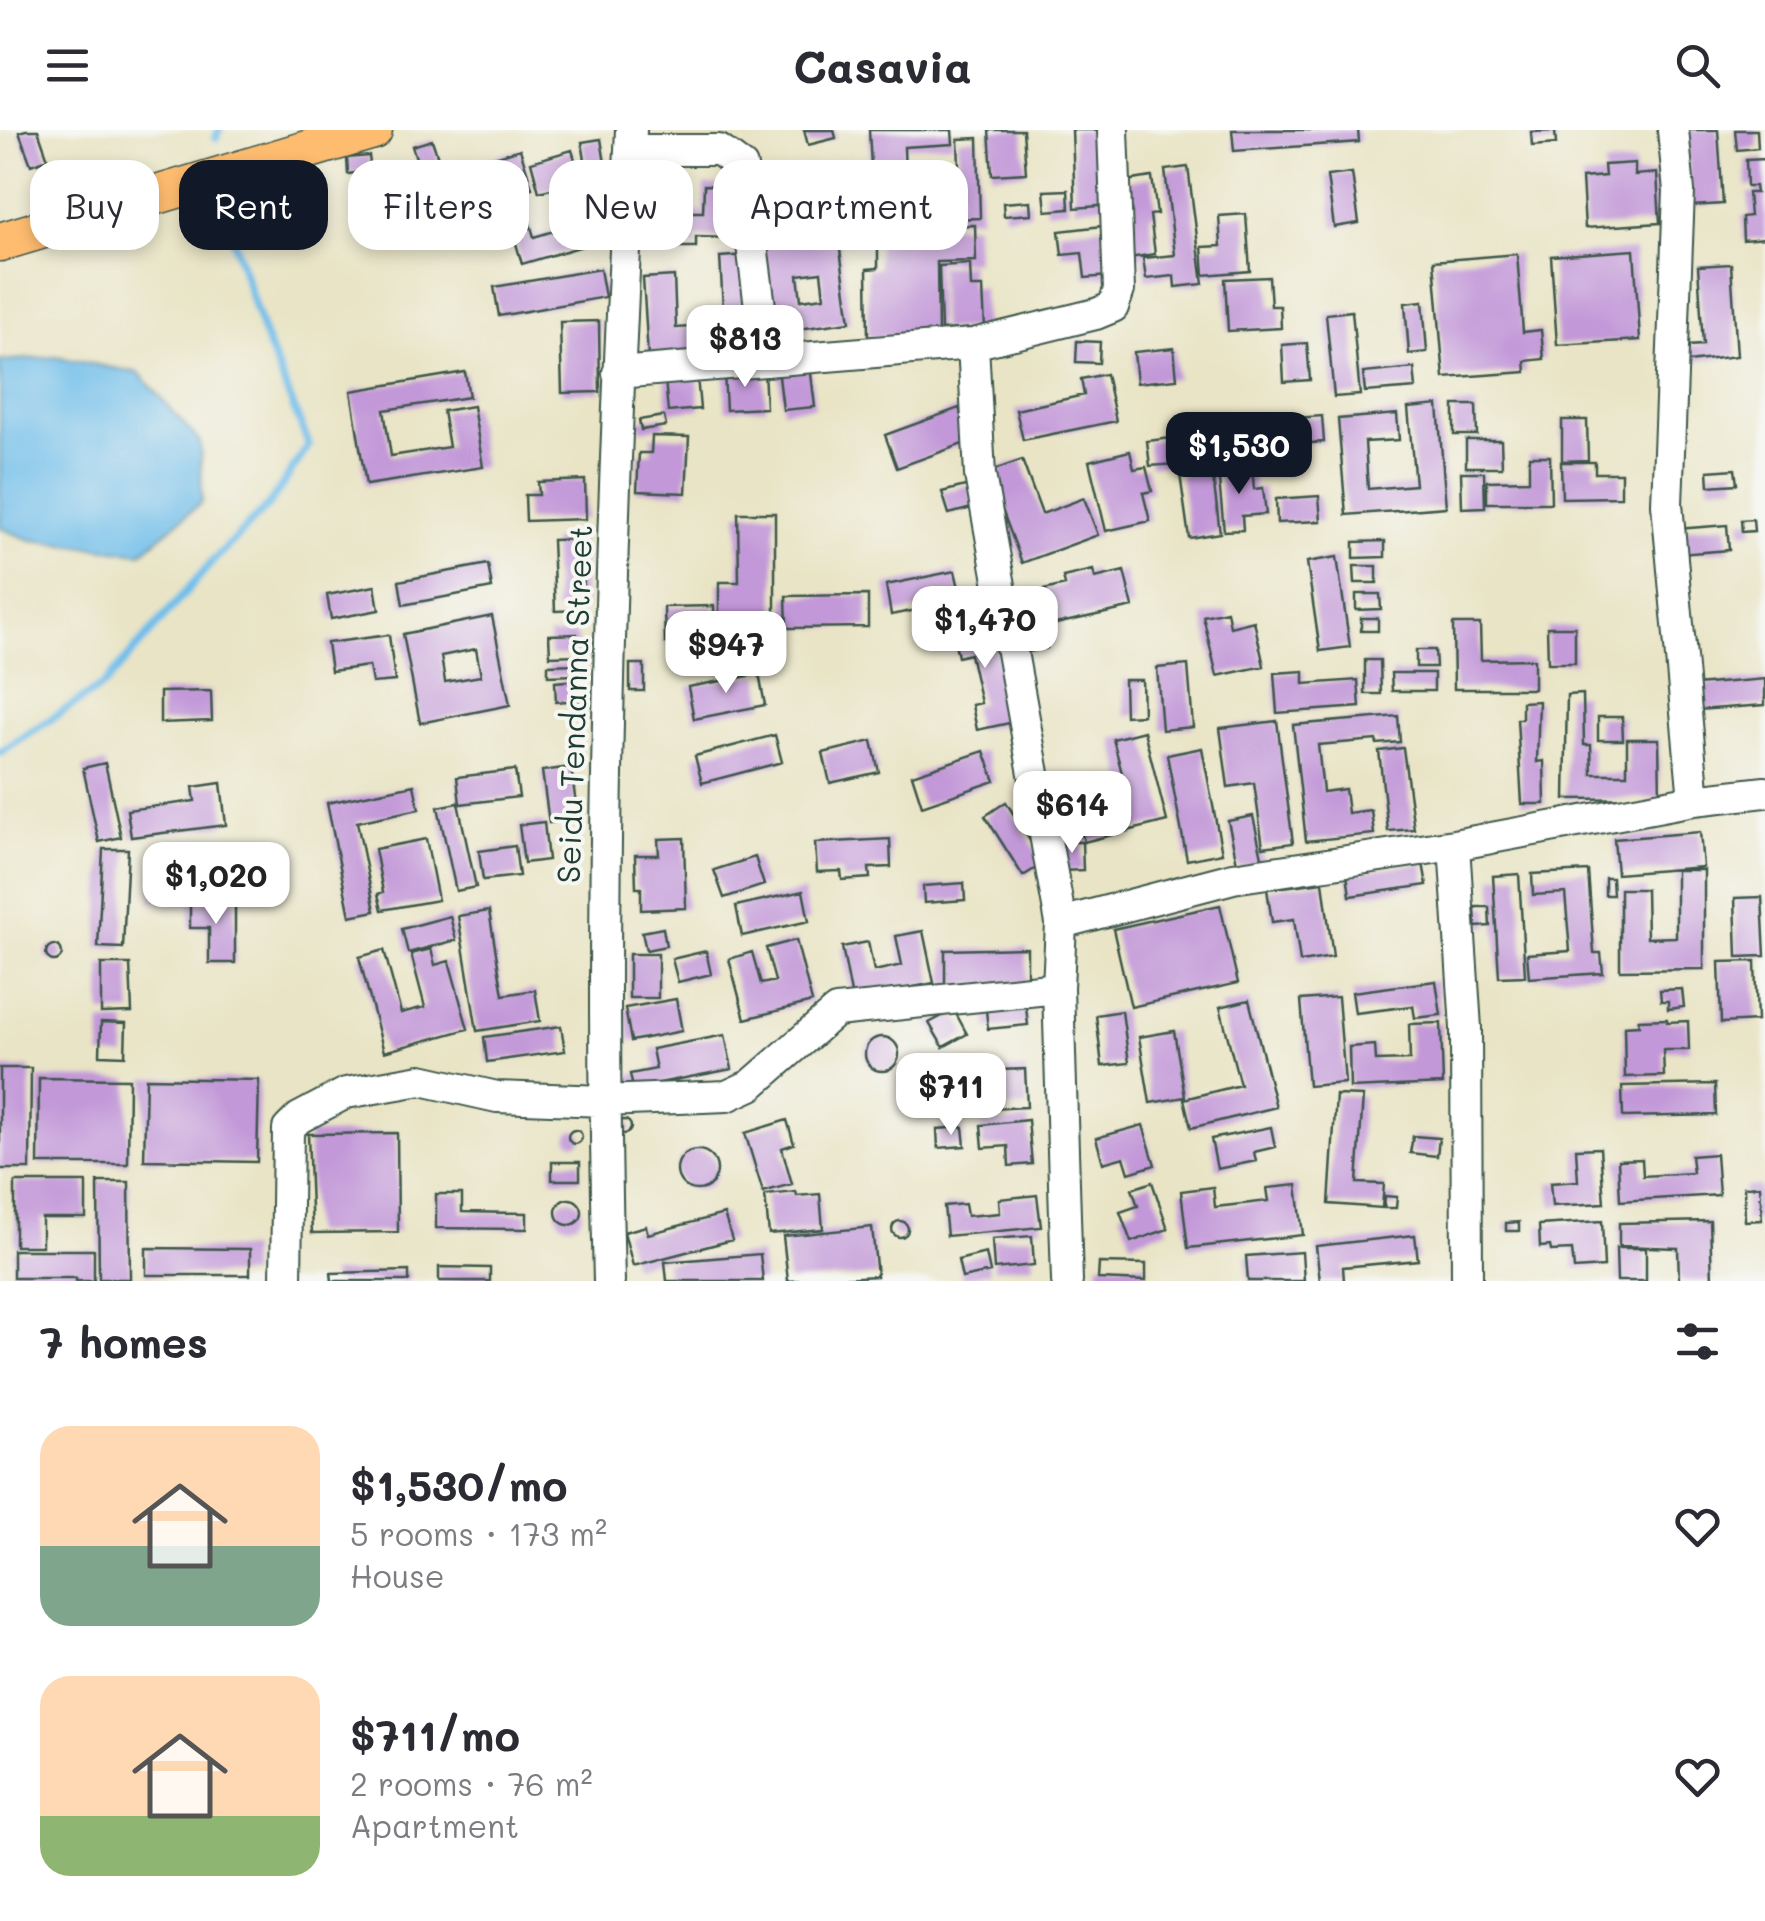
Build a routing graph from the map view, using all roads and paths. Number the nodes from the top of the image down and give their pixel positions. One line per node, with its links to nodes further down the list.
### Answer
1 (373, 130): 5 (main road)
2 (1113, 130): 6 (street)
3 (1673, 130): 10 (street)
4 (630, 140): 7 (street); 8 (street, Seidu Tendanna Street)
5 (0, 242)
6 (973, 344): 7 (street); 12 (street)
7 (767, 361): 8 (street)
8 (618, 372): 14 (street, Seidu Tendanna Street)
9 (1765, 792): 10 (street)
10 (1694, 800): 11 (street)
11 (1454, 845): 12 (street); 18 (street)
12 (1060, 923): 13 (street)
13 (1058, 988): 14 (street); 17 (street)
14 (604, 1102): 15 (street); 16 (street, Seidu Tendanna Street)
15 (286, 1281)
16 (609, 1281)
17 (1067, 1281)
18 (1468, 1281)

